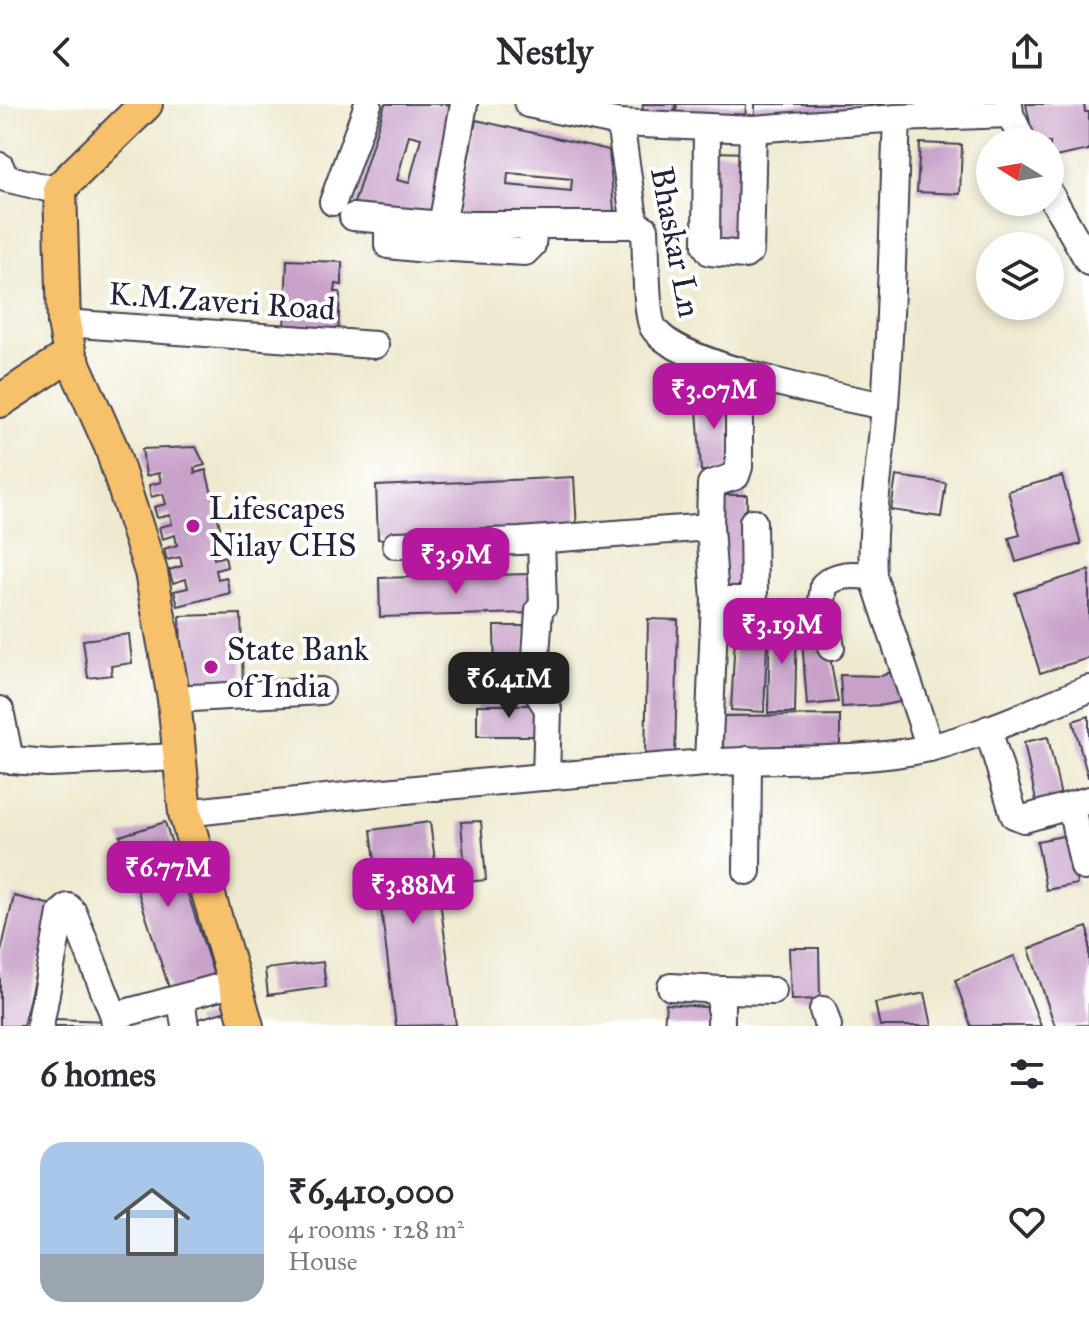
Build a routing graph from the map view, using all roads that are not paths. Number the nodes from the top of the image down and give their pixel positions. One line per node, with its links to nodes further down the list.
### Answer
1 (146, 104): 12 (main road)
2 (368, 104): 14 (street)
3 (464, 104): 15 (street)
4 (528, 104): 7 (street)
5 (1009, 109): 6 (street); 8 (street)
6 (897, 118): 10 (street); 24 (street)
7 (620, 123): 9 (street); 17 (street, Bhaskar Ln)
8 (1017, 128)
9 (707, 137): 10 (street); 10 (street)
10 (753, 138)
11 (0, 166): 12 (street)
12 (60, 188): 19 (main road)
13 (1063, 216): 18 (street)
14 (388, 221): 15 (street); 16 (street)
15 (442, 225): 16 (street)
16 (534, 225): 17 (street)
17 (635, 225): 22 (street, Bhaskar Ln)
18 (1089, 262)
19 (64, 323): 20 (street, K.M.Zaveri Road); 21 (main road)
20 (375, 345)
21 (70, 355): 23 (main road); 34 (main road)
22 (739, 370): 24 (street); 26 (street)
23 (0, 401)
24 (885, 406): 29 (street)
25 (753, 522): 30 (street)
26 (710, 527): 27 (street); 30 (street)
27 (541, 540): 28 (street); 42 (street)
28 (396, 545)
29 (873, 576): 31 (street); 37 (street)
30 (715, 600): 41 (street)
31 (831, 647)
32 (1089, 689): 36 (street)
33 (321, 691): 34 (street)
34 (174, 699): 38 (main road)
35 (0, 710): 39 (street)
36 (988, 729): 37 (street); 43 (street)
37 (930, 748): 40 (street)
38 (178, 757): 39 (street); 44 (main road)
39 (5, 760)
40 (748, 760): 41 (street); 46 (street)
41 (708, 762): 42 (street)
42 (546, 777): 44 (street)
43 (1080, 804): 45 (street)
44 (185, 813): 47 (main road)
45 (1084, 867)
46 (747, 871)
47 (235, 983): 51 (street); 55 (main road)
48 (671, 987): 49 (street)
49 (721, 990): 50 (street); 56 (street)
50 (773, 991)
51 (181, 1000): 52 (street); 54 (street)
52 (114, 1021): 53 (street)
53 (40, 1026)
54 (185, 1026)
55 (247, 1026)
56 (721, 1026)

